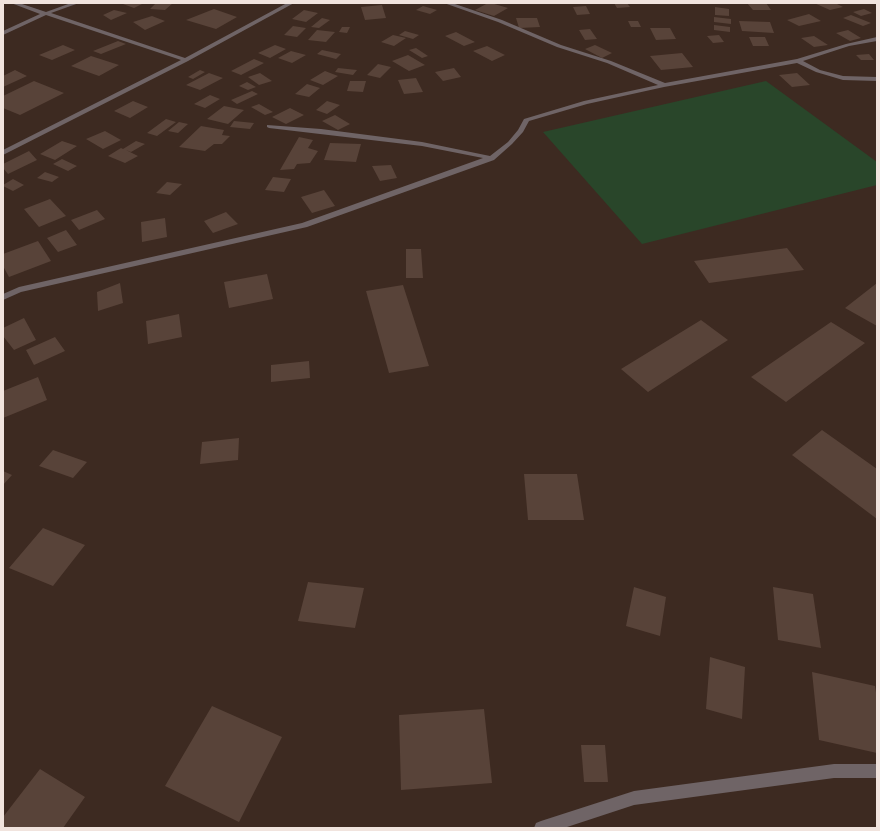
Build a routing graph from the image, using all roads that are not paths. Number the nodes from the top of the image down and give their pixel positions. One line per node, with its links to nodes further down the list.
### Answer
1 (14, 3): 5 (street)
2 (76, 3): 5 (street)
3 (291, 3): 8 (street)
4 (447, 3): 11 (street)
5 (44, 14): 6 (street); 8 (street)
6 (3, 33)
7 (877, 39): 9 (street)
8 (186, 60): 13 (street)
9 (798, 61): 10 (street); 11 (street)
10 (877, 79)
11 (664, 85): 14 (street)
12 (269, 126): 14 (street)
13 (3, 153)
14 (491, 158): 15 (street)
15 (3, 297)
16 (877, 771): 17 (street)
17 (541, 828)

